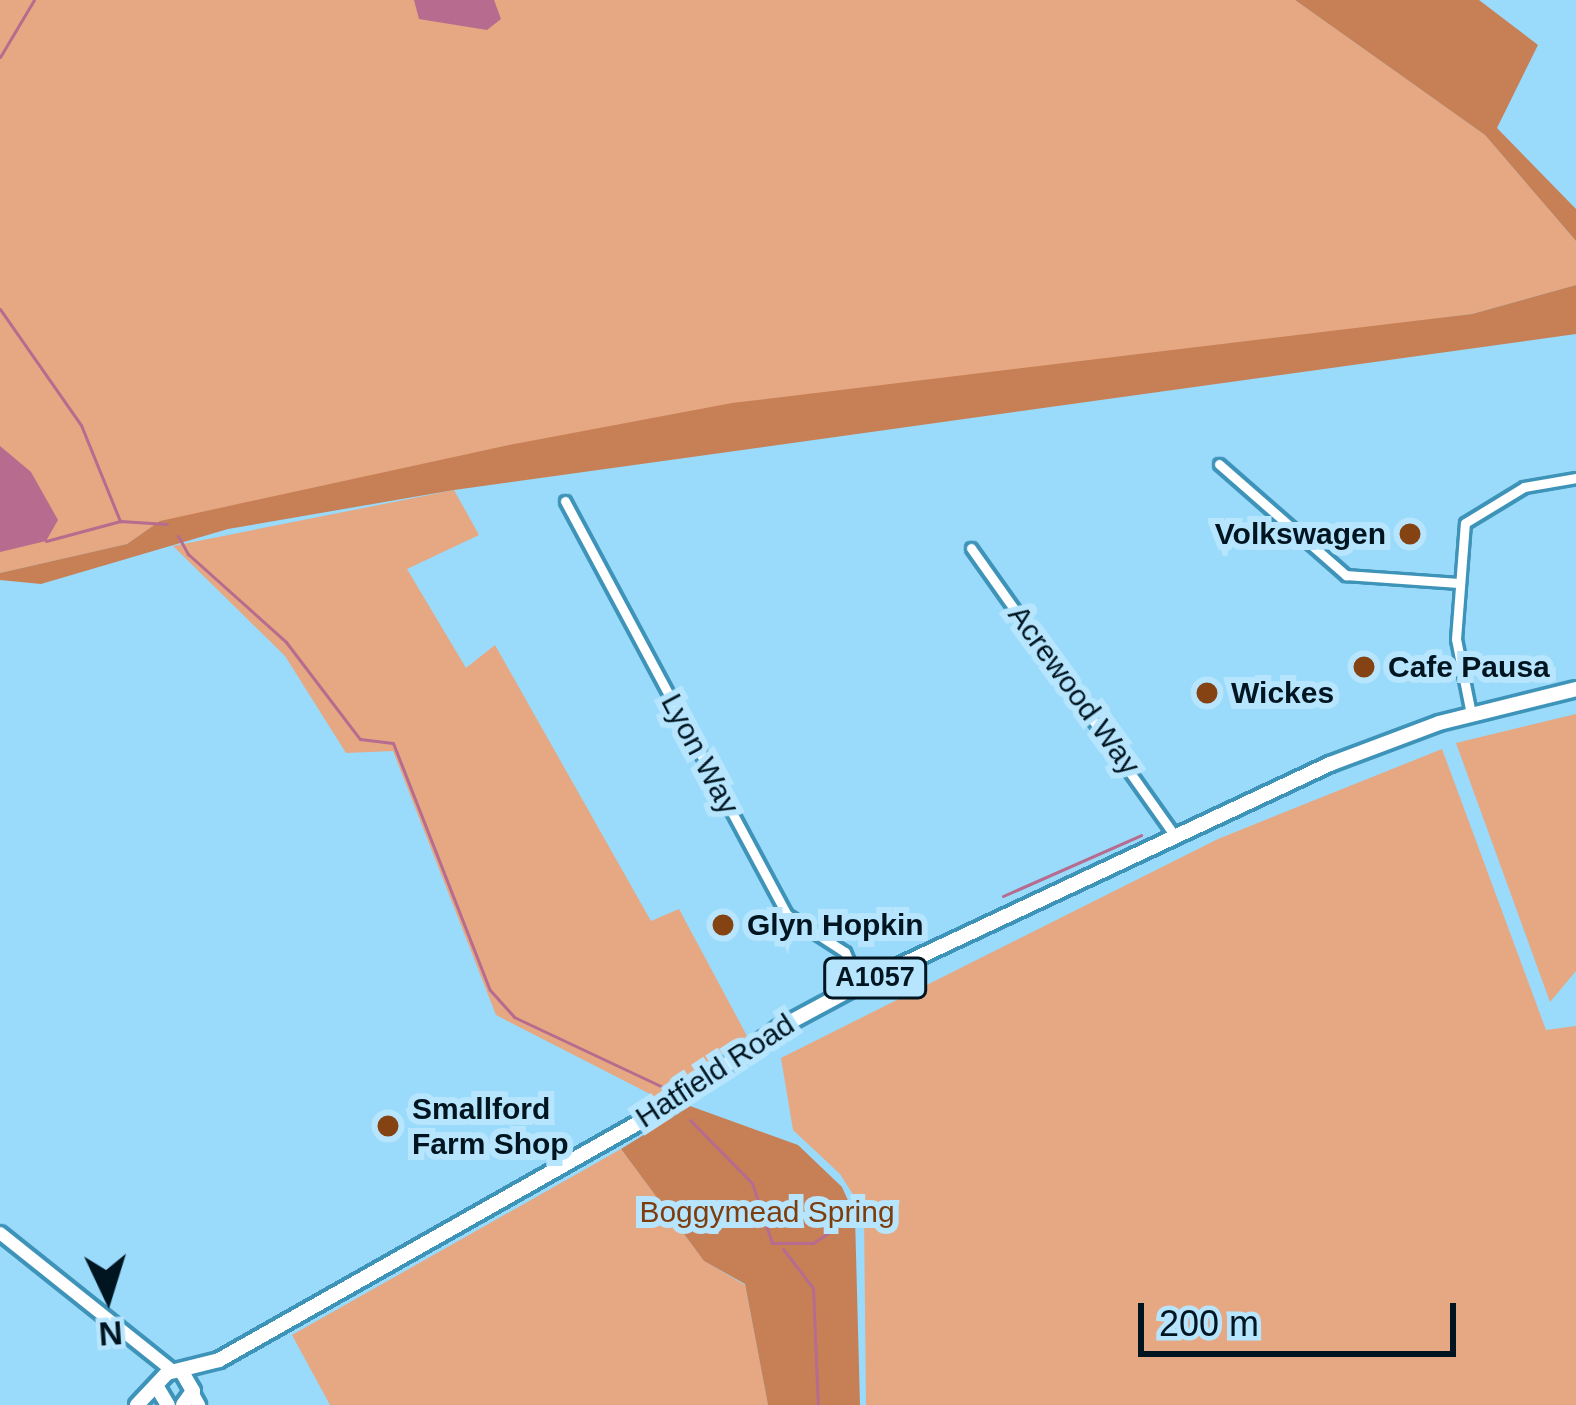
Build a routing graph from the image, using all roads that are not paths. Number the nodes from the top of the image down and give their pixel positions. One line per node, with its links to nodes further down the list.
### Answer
1 (1219, 464): 5 (street)
2 (1576, 478): 5 (street)
3 (565, 501): 9 (street, Lyon Way)
4 (971, 548): 8 (street, Acrewood Way)
5 (1458, 583): 7 (street)
6 (1576, 689): 7 (main road, Hatfield Road / A1057)
7 (1471, 714): 8 (main road, Hatfield Road / A1057)
8 (1174, 835): 9 (main road, Hatfield Road / A1057)
9 (859, 985): 12 (main road, Hatfield Road / A1057)
10 (0, 1233): 11 (street)
11 (151, 1360): 13 (street); 14 (street)
12 (208, 1365): 13 (main road, Hatfield Road / A1057); 15 (main road)
13 (178, 1372): 14 (main road); 15 (main road)
14 (158, 1384): 16 (main road); 17 (main road)
15 (192, 1399)
16 (137, 1405)
17 (167, 1405)

